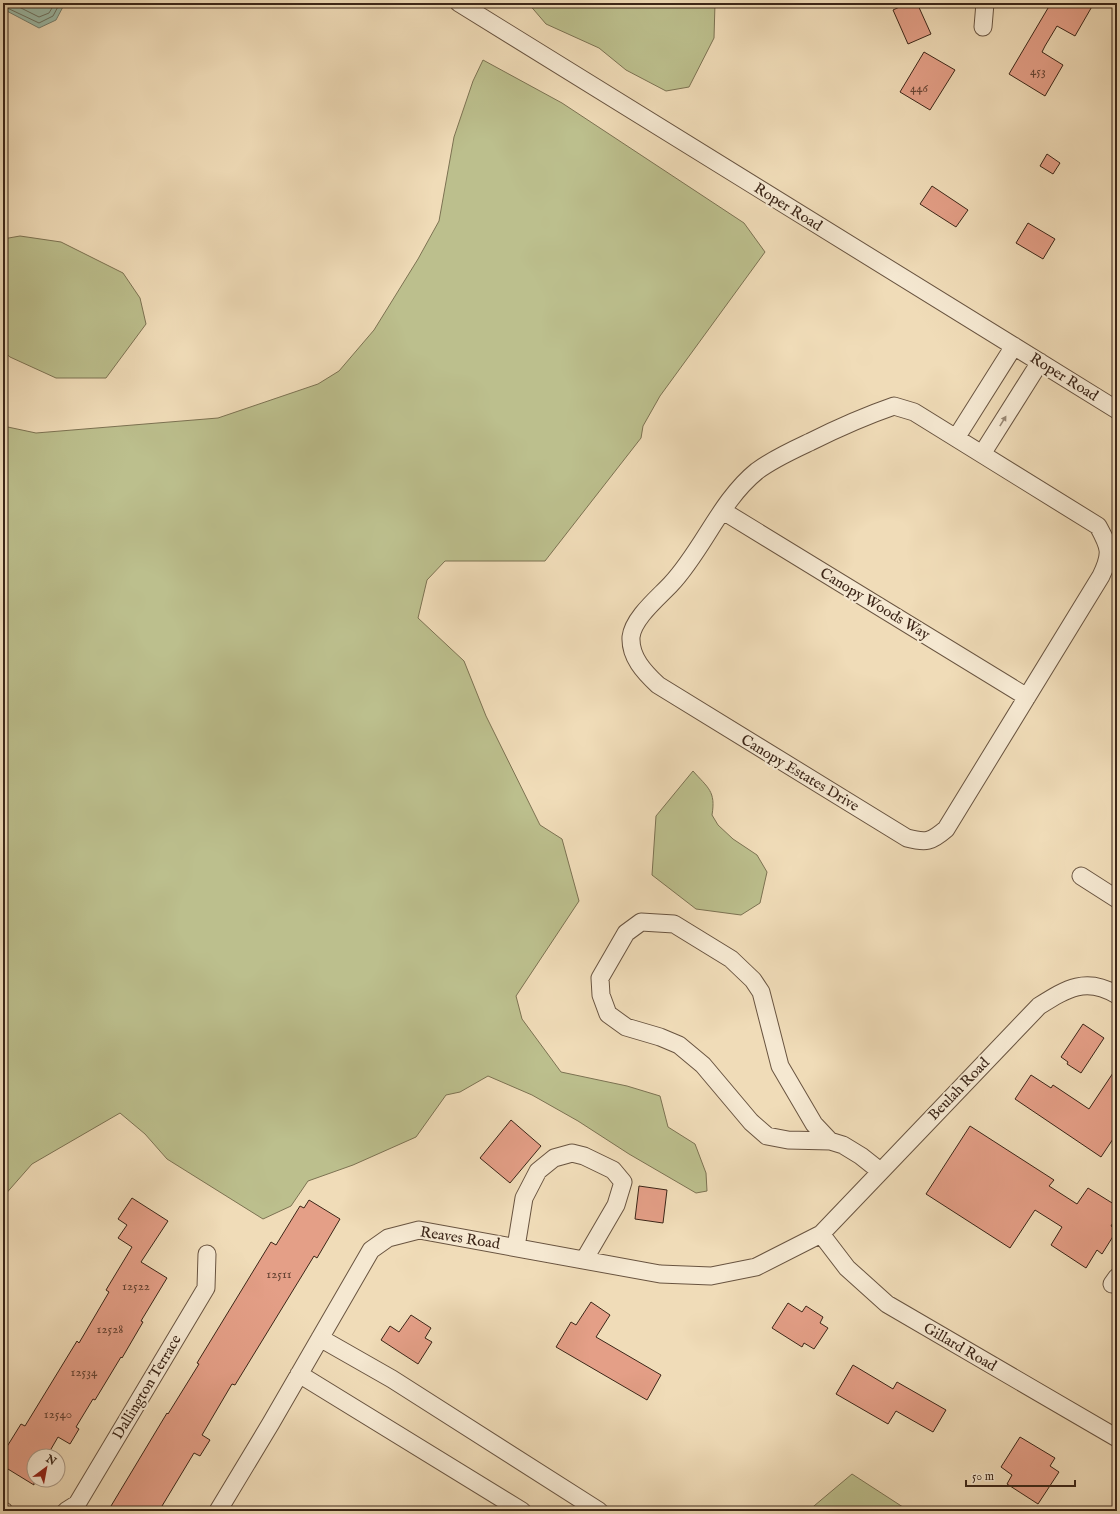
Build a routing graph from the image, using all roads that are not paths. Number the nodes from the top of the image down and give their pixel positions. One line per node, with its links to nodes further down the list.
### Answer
1 (459, 3): 4 (street, Roper Road)
2 (985, 3): 3 (street)
3 (984, 27)
4 (1014, 346): 5 (street, Roper Road); 7 (street)
5 (1040, 362): 6 (street, Roper Road); 8 (street, one-way to 5)
6 (1117, 410)
7 (956, 438): 8 (street, Canopy Estates Drive); 9 (street, Canopy Estates Drive)
8 (982, 454): 10 (street, Canopy Estates Drive)
9 (723, 511): 10 (street, Canopy Woods Way); 10 (street, Canopy Estates Drive)
10 (1027, 697)
11 (1081, 876): 12 (street)
12 (1117, 898)
13 (1115, 989): 15 (street, Beulah Road)
14 (830, 1141): 14 (street); 15 (street)
15 (880, 1172): 16 (street, Beulah Road)
16 (821, 1234): 19 (street, Reaves Road); 22 (street, Gillard Road)
17 (516, 1247): 19 (street, Reaves Road); 19 (street); 20 (street, Reaves Road)
18 (207, 1254): 23 (street, Dallington Terrace)
19 (584, 1260)
20 (320, 1338): 21 (street, Reaves Road); 26 (street)
21 (299, 1374): 24 (street, Reaves Road); 25 (street)
22 (1117, 1438)
23 (66, 1511)
24 (218, 1511)
25 (522, 1511)
26 (599, 1511)

